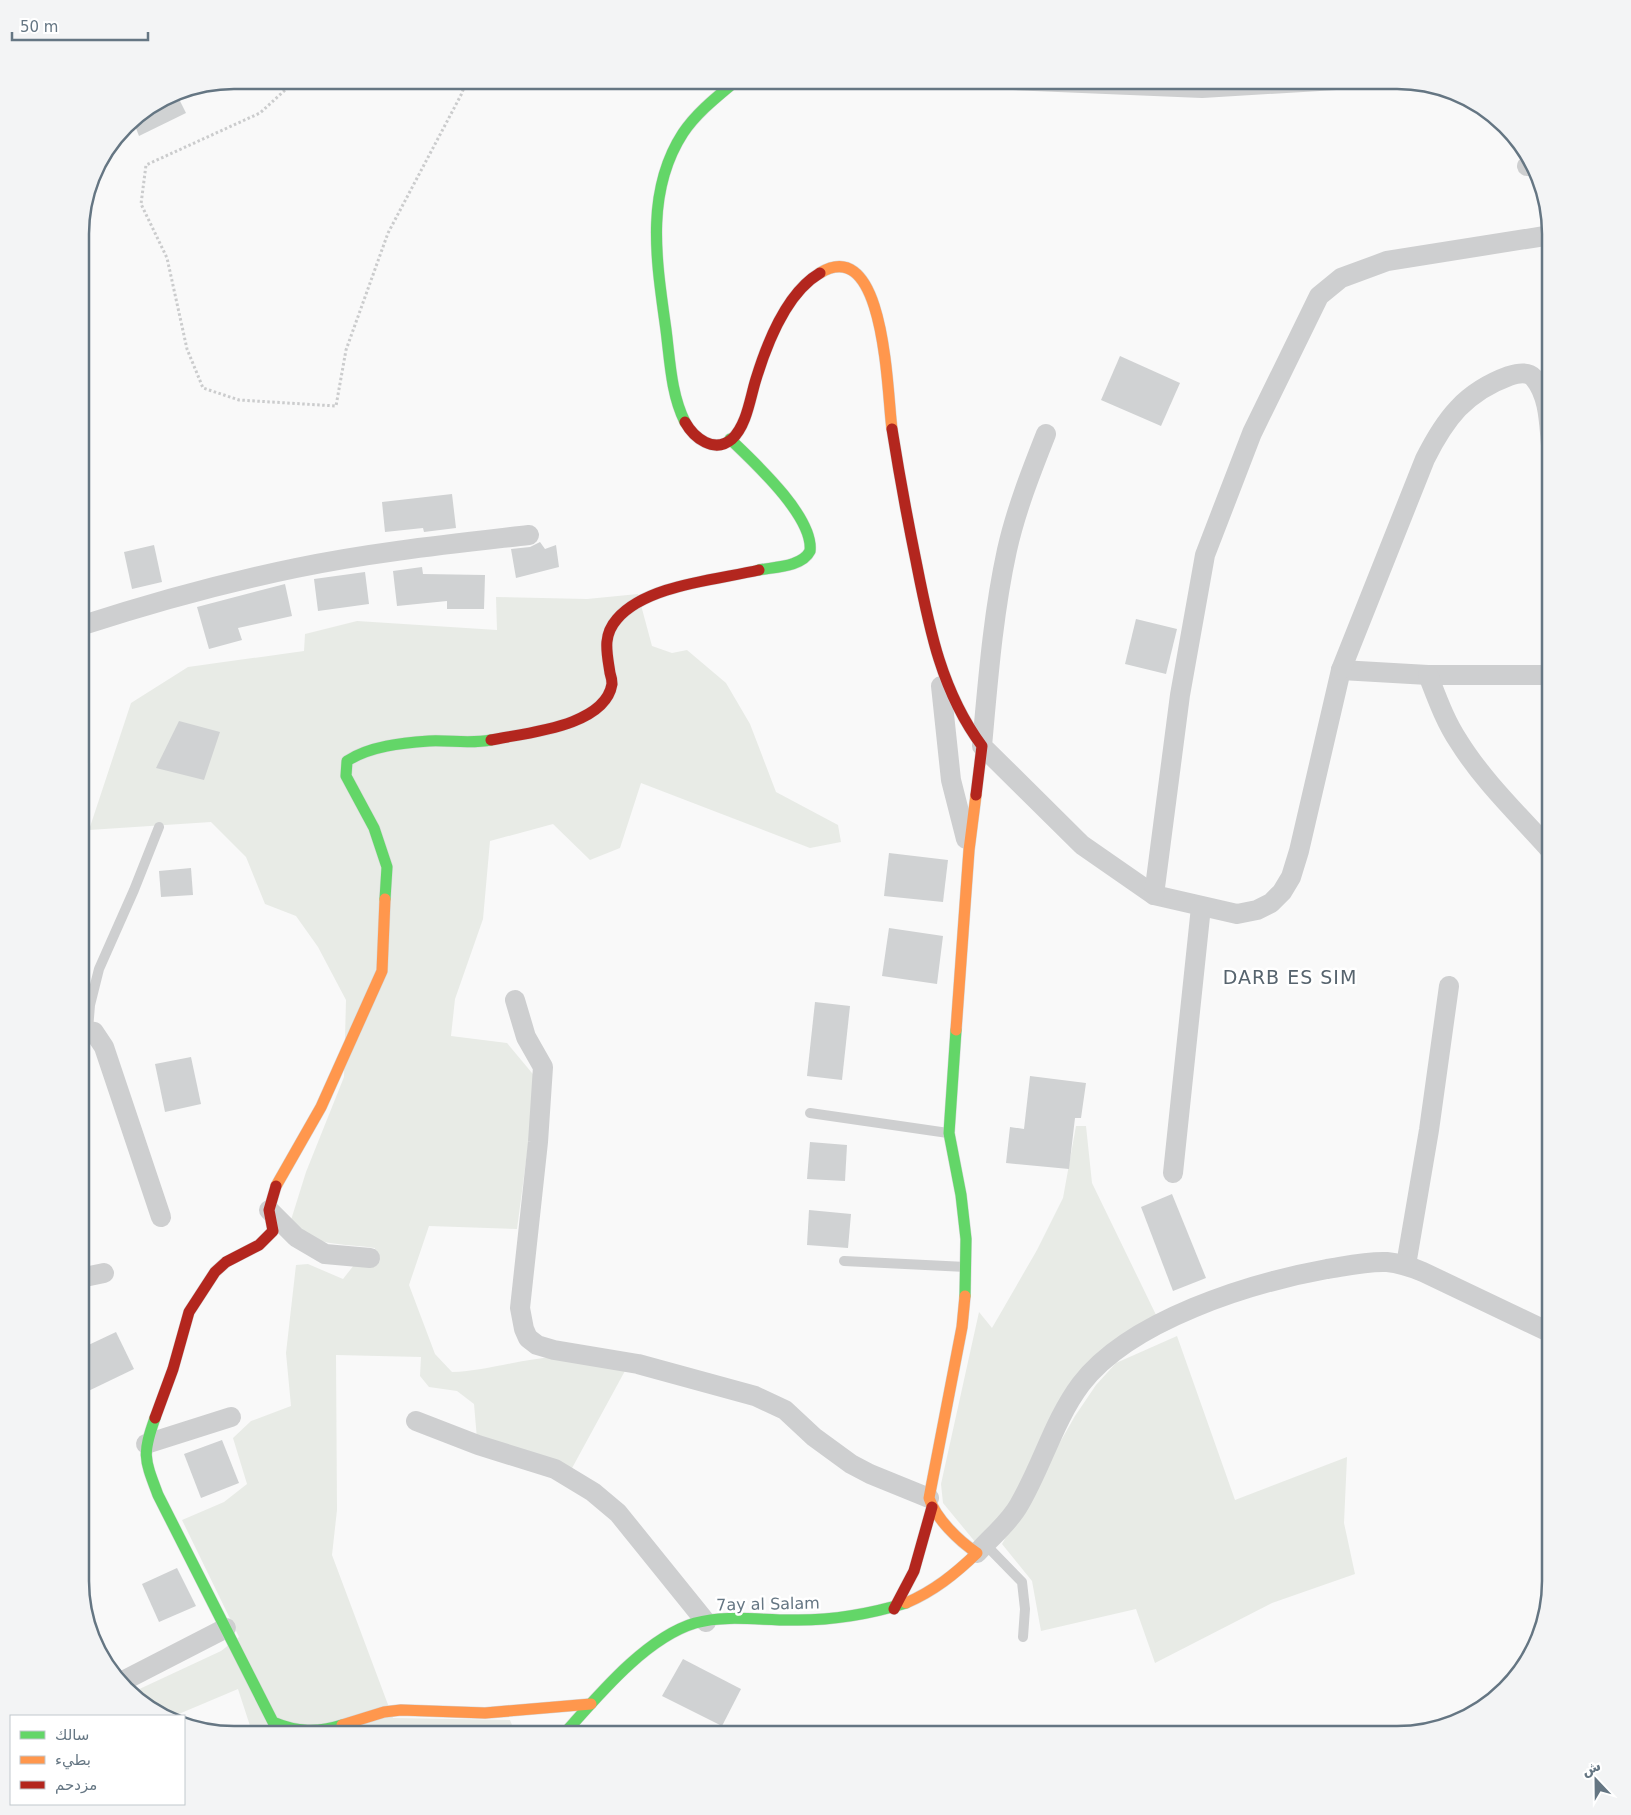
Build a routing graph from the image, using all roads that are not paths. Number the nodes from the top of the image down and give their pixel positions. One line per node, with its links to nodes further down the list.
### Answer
1 (725, 89): 5 (street)
2 (1542, 236): 16 (street)
3 (1542, 395): 9 (street)
4 (1046, 434): 12 (street)
5 (730, 439): 8 (street); 25 (street)
6 (529, 535): 7 (street)
7 (89, 623)
8 (939, 664): 12 (street); 15 (street)
9 (1341, 670): 10 (street); 17 (street)
10 (1428, 675): 11 (street); 14 (street)
11 (1542, 675)
12 (982, 746): 15 (street); 16 (street)
13 (159, 827): 20 (lane)
14 (1542, 841)
15 (969, 850): 23 (street)
16 (1154, 896): 17 (street)
17 (1201, 907): 24 (street)
18 (1449, 986): 29 (street)
19 (515, 1000): 37 (street)
20 (89, 1009)
21 (89, 1033): 26 (street)
22 (810, 1113): 23 (lane)
23 (949, 1133): 30 (street)
24 (1173, 1173)
25 (269, 1210): 27 (street); 36 (street)
26 (161, 1217)
27 (370, 1258)
28 (844, 1261): 30 (lane)
29 (1406, 1265): 33 (street); 38 (street)
30 (966, 1267): 37 (street)
31 (104, 1273): 32 (street)
32 (89, 1276)
33 (1542, 1329)
34 (231, 1417): 36 (street)
35 (416, 1421): 40 (street)
36 (146, 1444): 41 (street)
37 (930, 1502): 38 (street); 39 (street)
38 (981, 1548): 39 (street, 7ay al Salam); 42 (lane)
39 (894, 1609): 40 (street, 7ay al Salam)
40 (706, 1622): 44 (street, 7ay al Salam)
41 (226, 1628): 43 (street); 45 (street)
42 (1023, 1637)
43 (127, 1679)
44 (592, 1704): 46 (street); 47 (street, 7ay al Salam)
45 (280, 1726)
46 (341, 1726)
47 (571, 1726)

